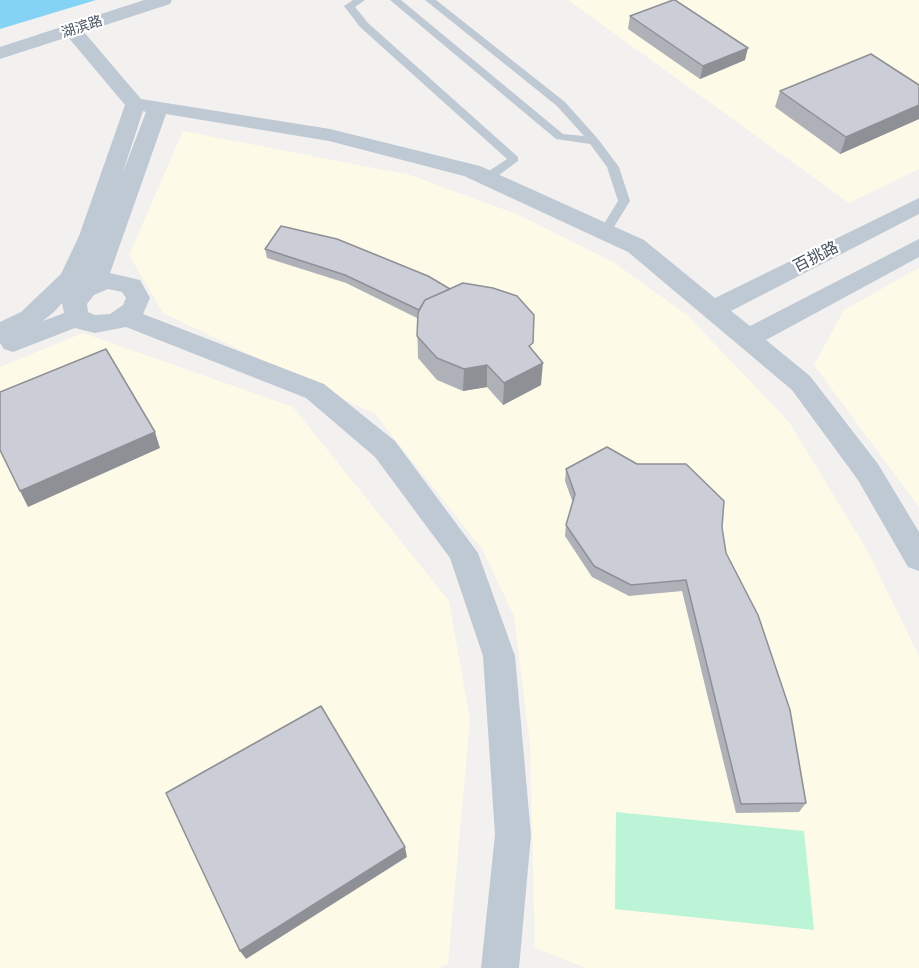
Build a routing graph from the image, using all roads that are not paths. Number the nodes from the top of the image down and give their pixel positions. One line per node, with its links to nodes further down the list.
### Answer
1 (163, 0): 5 (street, 湖滨路)
2 (360, 0): 9 (lane)
3 (395, 0): 8 (lane)
4 (430, 0): 8 (lane)
5 (73, 31): 6 (street, 湖滨路); 7 (street)
6 (0, 53)
7 (146, 105): 9 (street); 13 (street); 17 (street)
8 (594, 141): 11 (lane)
9 (487, 178): 11 (street)
10 (919, 205): 14 (street, 百挑路)
11 (605, 232): 14 (street)
12 (919, 247): 18 (street)
13 (94, 284): 15 (street); 16 (street)
14 (713, 310): 18 (street)
15 (77, 317): 16 (street); 19 (street)
16 (125, 317): 21 (street)
17 (0, 333)
18 (747, 339): 20 (street)
19 (0, 349)
20 (919, 558)
21 (500, 968)

